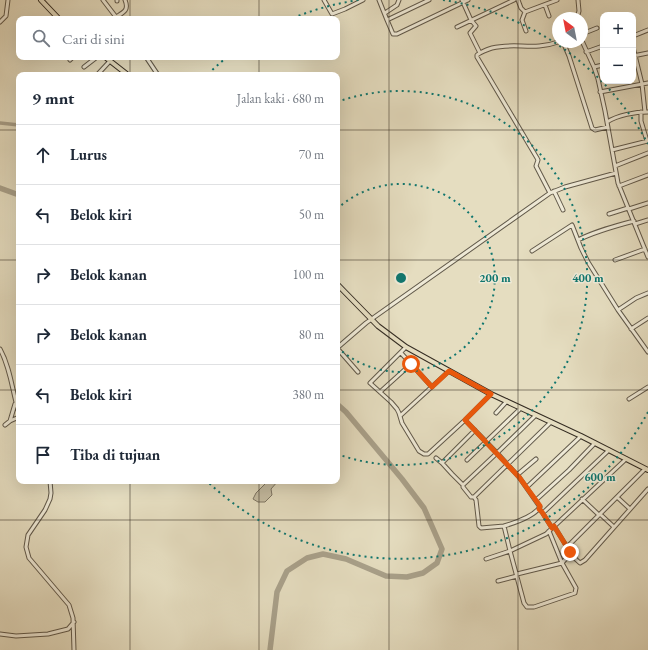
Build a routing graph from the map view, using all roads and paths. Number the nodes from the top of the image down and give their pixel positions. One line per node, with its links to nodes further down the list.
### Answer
1 (8, 0): 26 (street)
2 (41, 0): 20 (main road)
3 (103, 0): 21 (street)
4 (125, 0): 22 (street)
5 (324, 0): 6 (street)
6 (363, 0)
7 (379, 0): 19 (street)
8 (399, 0): 19 (street)
9 (429, 0): 24 (street)
10 (468, 0): 15 (street)
11 (514, 0): 25 (street)
12 (518, 0): 17 (street)
13 (557, 0): 16 (street)
14 (578, 0): 18 (street)
15 (463, 1): 24 (street); 25 (street)
16 (545, 5): 17 (street); 23 (street)
17 (525, 12): 30 (street)
18 (579, 12)
19 (385, 13): 24 (street)
20 (56, 16)
21 (113, 16)
22 (117, 16)
23 (549, 16)
24 (387, 20)
25 (471, 20): 27 (street); 37 (street)
26 (0, 22)
27 (457, 27)
28 (597, 28): 31 (street)
29 (648, 30): 32 (street)
30 (526, 31)
31 (588, 32)
32 (636, 35)
33 (552, 44): 37 (street)
34 (600, 47): 38 (street)
35 (566, 48): 58 (street)
36 (585, 48): 38 (street)
37 (480, 52): 67 (street)
38 (586, 52): 47 (street)
39 (648, 53): 40 (street)
40 (636, 56)
41 (93, 60): 46 (street)
42 (148, 60): 50 (street)
43 (110, 61): 48 (street); 49 (main road)
44 (636, 63): 52 (street)
45 (600, 66): 47 (street)
46 (84, 67)
47 (594, 67): 53 (street)
48 (100, 72)
49 (124, 72)
50 (156, 72)
51 (648, 83): 52 (street)
52 (642, 84): 53 (street); 55 (street)
53 (600, 92): 57 (street)
54 (648, 104): 55 (street)
55 (644, 105): 56 (street)
56 (645, 112): 57 (street); 59 (street)
57 (607, 122): 58 (street)
58 (608, 127): 60 (street)
59 (648, 141): 60 (street)
60 (612, 150): 62 (street)
61 (648, 153): 62 (street)
62 (615, 166): 63 (street)
63 (616, 173): 65 (street); 66 (street)
64 (648, 175): 65 (street)
65 (619, 186): 69 (street)
66 (554, 191): 67 (street); 70 (street)
67 (550, 194): 83 (street)
68 (648, 203): 69 (street)
69 (628, 208): 71 (street); 73 (street)
70 (563, 210)
71 (609, 214)
72 (648, 220): 73 (street)
73 (635, 223): 74 (street); 76 (street)
74 (578, 240): 75 (street); 81 (street)
75 (532, 251)
76 (646, 251): 77 (street); 78 (street)
77 (648, 257)
78 (615, 260)
79 (340, 287): 83 (main road)
80 (648, 293): 81 (street)
81 (618, 310): 84 (street)
82 (648, 318): 84 (street)
83 (372, 319): 85 (street); 86 (main road)
84 (631, 329): 89 (street)
85 (340, 345)
86 (406, 347): 90 (street); 92 (main road)
87 (0, 349): 100 (street)
88 (340, 351): 93 (street)
89 (648, 352)
90 (400, 353): 91 (street); 96 (street)
91 (411, 364): 94 (street); 96 (street)
92 (449, 371): 94 (street); 97 (main road)
93 (358, 372)
94 (432, 387): 104 (street)
95 (648, 387): 98 (street)
96 (380, 392): 104 (street)
97 (491, 394): 99 (main road); 107 (street)
98 (629, 400)
99 (507, 401): 101 (main road); 102 (street)
100 (16, 402): 106 (street)
101 (521, 408): 103 (main road); 112 (street)
102 (496, 413)
103 (536, 415): 108 (main road); 115 (street)
104 (400, 416): 107 (street)
105 (16, 418): 106 (street)
106 (10, 420): 109 (street)
107 (465, 420): 110 (street)
108 (551, 422): 111 (main road); 121 (street)
109 (5, 425)
110 (475, 430): 112 (street); 120 (street)
111 (580, 436): 113 (main road); 126 (street)
112 (486, 441): 115 (street); 119 (street)
113 (595, 443): 114 (main road); 131 (street)
114 (609, 450): 117 (main road); 134 (street)
115 (497, 453): 121 (street); 125 (street)
116 (436, 458): 120 (street)
117 (626, 458): 122 (main road); 130 (street)
118 (536, 459): 123 (street)
119 (467, 460)
120 (442, 463): 125 (street)
121 (507, 464): 123 (street); 128 (street)
122 (646, 470): 129 (street)
123 (517, 475): 126 (street)
124 (50, 484): 146 (street)
125 (463, 485): 128 (street)
126 (527, 487): 131 (street)
127 (648, 490): 133 (street)
128 (474, 497): 136 (street)
129 (617, 497): 133 (street); 135 (street)
130 (582, 499): 135 (street); 138 (street)
131 (536, 500): 132 (street)
132 (539, 509): 134 (street); 136 (street)
133 (630, 509): 137 (street)
134 (542, 512): 138 (street)
135 (600, 514): 137 (street); 139 (street)
136 (504, 526): 140 (street)
137 (614, 527): 141 (street)
138 (552, 528): 139 (street); 140 (street); 143 (street)
139 (567, 547): 141 (street)
140 (510, 551): 142 (street); 144 (street)
141 (570, 554): 143 (street)
142 (486, 558)
143 (562, 563): 144 (street); 144 (street)
144 (517, 575): 145 (street)
145 (498, 581)
146 (74, 622): 147 (street); 148 (street)
147 (0, 634)
148 (74, 650)

